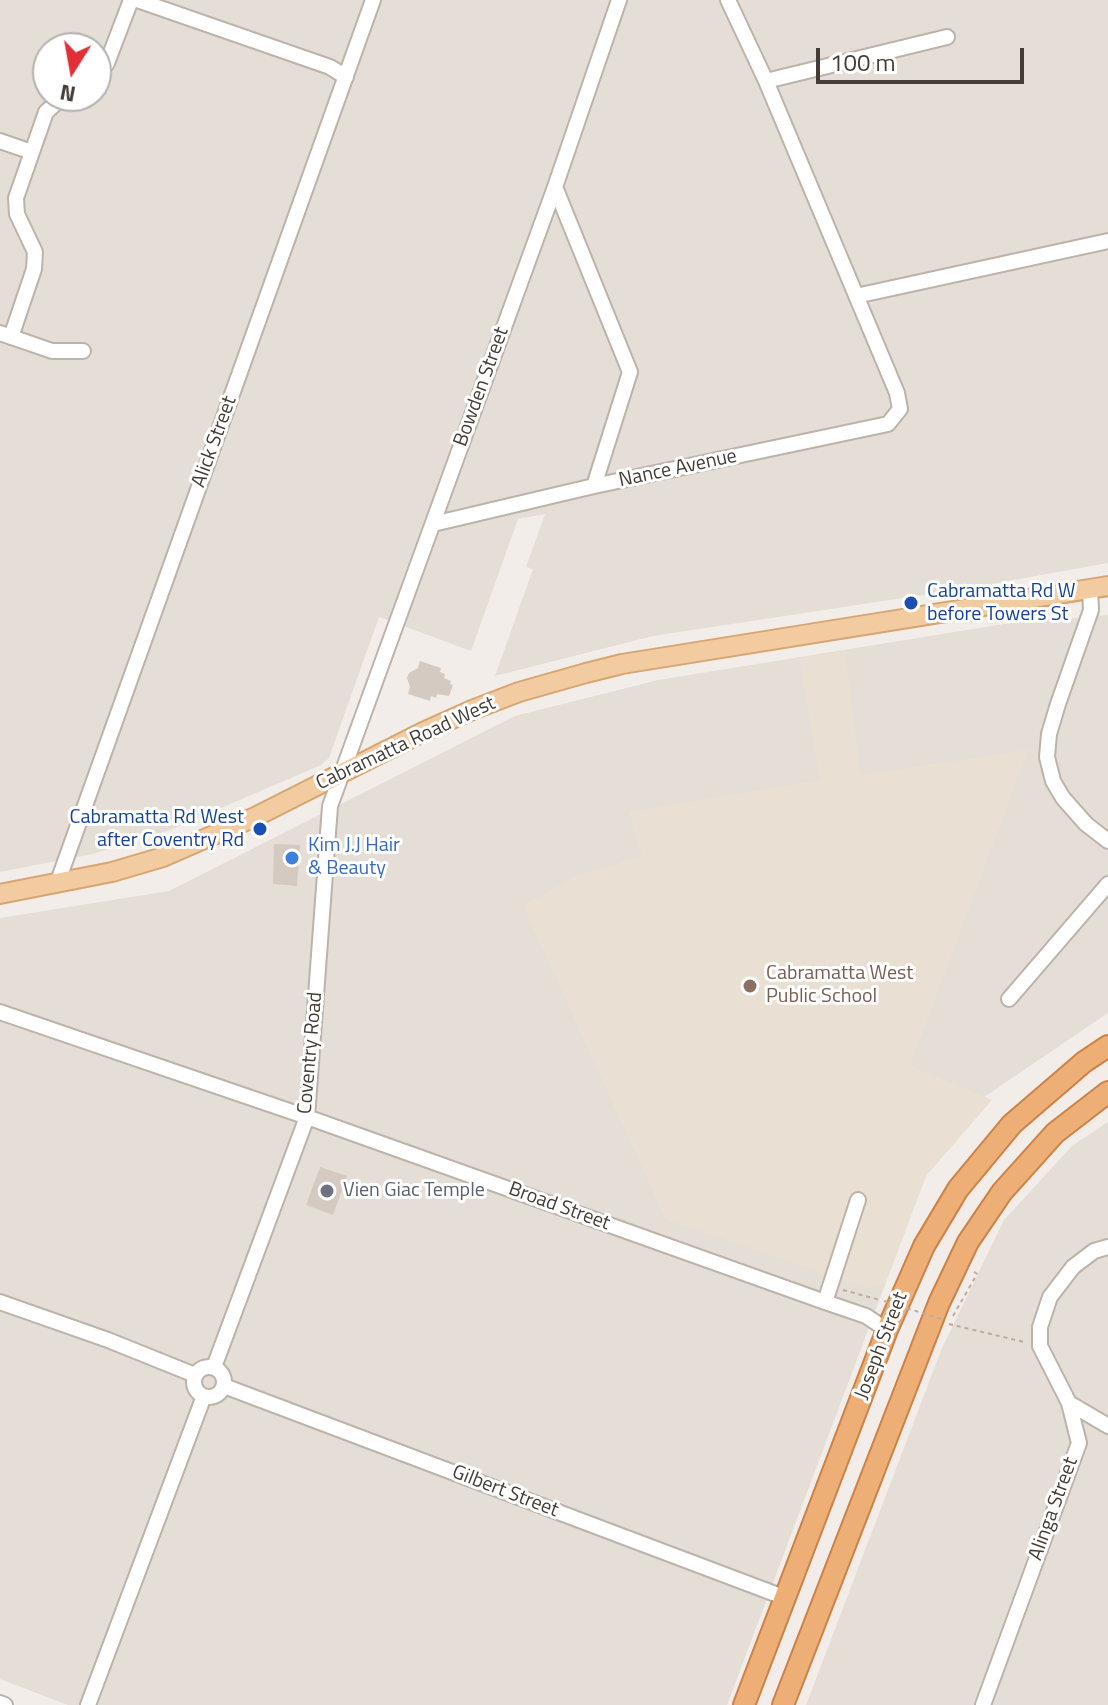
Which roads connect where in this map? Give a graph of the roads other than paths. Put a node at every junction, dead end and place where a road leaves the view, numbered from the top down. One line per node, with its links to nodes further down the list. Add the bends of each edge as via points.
1 (134, 0): 6 (street); 7 (street)
2 (373, 0): 7 (street, Alick Street)
3 (619, 0): 12 (street, Bowden Street)
4 (728, 0): 8 (street)
5 (947, 37): 8 (street)
6 (112, 51)
7 (346, 77): 22 (street, Alick Street)
8 (766, 81): 14 (street)
9 (46, 112): 11 (street)
10 (0, 141): 11 (street)
11 (32, 152): 15 (street, via 16,198 17,214 35,252 34,269)
12 (555, 187): 17 (street, via 630,372); 18 (street, Bowden Street)
13 (1108, 241): 14 (street)
14 (856, 296): 17 (street, Nance Avenue, via 897,393 900,409 888,424)
15 (6, 335): 16 (street, via 52,351)
16 (83, 351)
17 (594, 486): 18 (street, Nance Avenue)
18 (433, 524): 20 (street, Bowden Street)
19 (1099, 587): 20 (main road, Cabramatta Road West, via 622,664 472,710); 21 (street, via 1058,704 1047,757 1063,798)
20 (343, 774): 22 (main road, Cabramatta Road West, via 163,857); 29 (street, Coventry Road, via 330,806)
21 (1108, 841)
22 (57, 884): 24 (main road, Cabramatta Road West)
23 (1108, 884): 25 (street)
24 (0, 894)
25 (1009, 999)
26 (0, 1012): 29 (street, Broad Street)
27 (1108, 1046): 34 (highway, Joseph Street, via 1012,1124 958,1189 910,1275)
28 (1108, 1092): 44 (highway, Joseph Street, via 1055,1133 1002,1192 968,1242 939,1303)
29 (307, 1117): 33 (street, Broad Street); 35 (street, Coventry Road)
30 (858, 1200): 33 (street)
31 (1108, 1247): 39 (street, Alinga Street, via 1073,1267 1050,1297 1040,1327 1040,1346)
32 (0, 1302): 36 (street)
33 (828, 1303): 34 (street, Broad Street)
34 (887, 1330): 41 (highway, Joseph Street)
35 (214, 1367): 36 (street); 37 (street, via 224,1375)
36 (195, 1375): 38 (street, via 196,1390)
37 (224, 1386): 38 (street, via 219,1394); 41 (street, Gilbert Street)
38 (204, 1396): 42 (street)
39 (1069, 1403): 40 (street); 45 (street, Alinga Street, via 1079,1443)
40 (1108, 1426)
41 (786, 1598): 43 (highway, Joseph Street)
42 (88, 1705)
43 (744, 1705)
44 (783, 1705)
45 (983, 1705)

